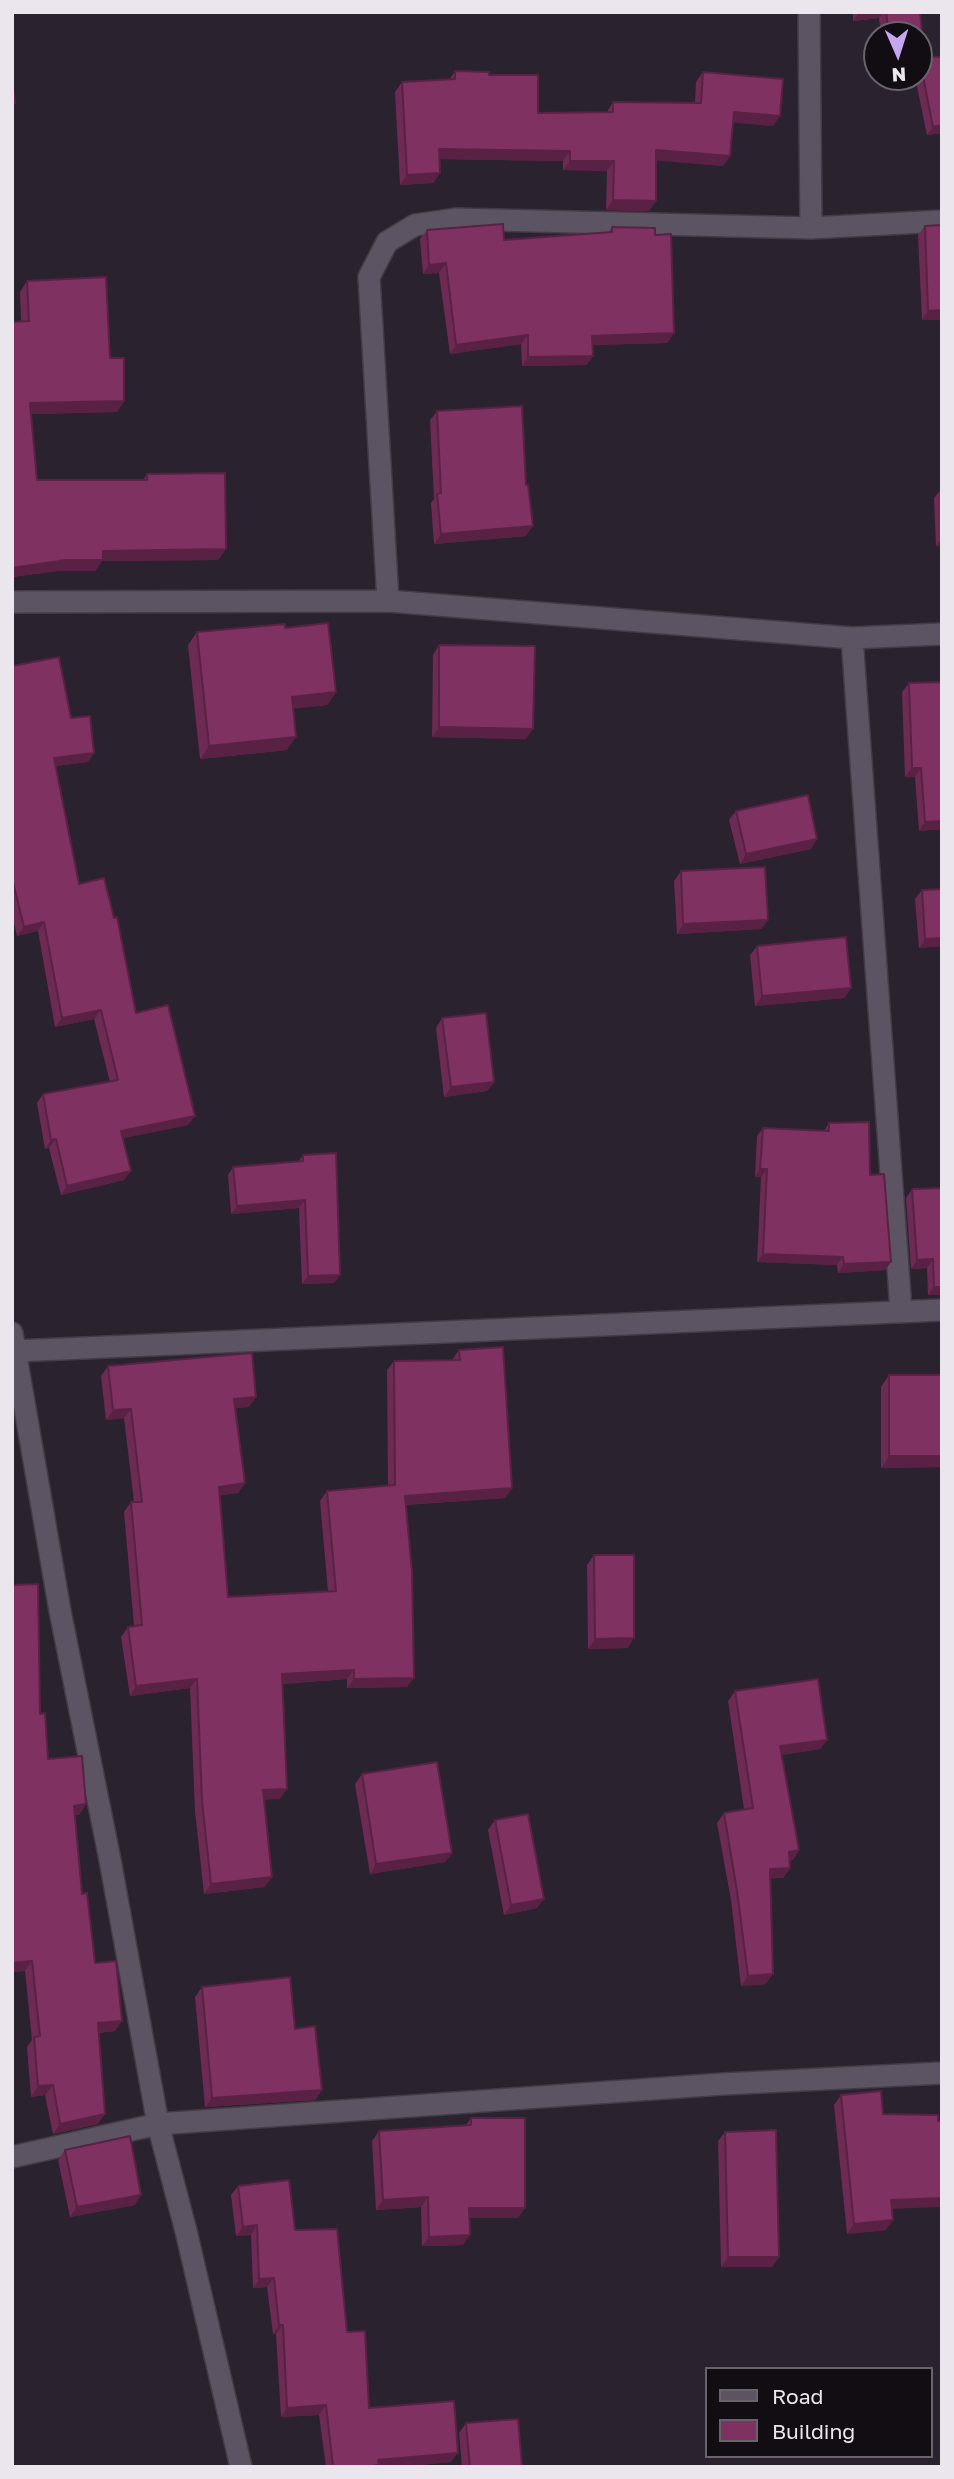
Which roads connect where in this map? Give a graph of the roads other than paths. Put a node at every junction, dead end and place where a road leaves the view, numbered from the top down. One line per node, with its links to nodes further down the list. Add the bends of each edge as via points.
1 (809, 12): 3 (street)
2 (942, 221): 3 (street)
3 (811, 228): 4 (street, via 456,219 415,225 387,242 369,277)
4 (388, 601): 5 (street); 7 (street)
5 (12, 602)
6 (942, 634): 7 (street)
7 (852, 638): 8 (street)
8 (901, 1310): 9 (street); 10 (street)
9 (942, 1310)
10 (14, 1342): 12 (street)
11 (942, 2073): 12 (street)
12 (158, 2124): 13 (street); 14 (street)
13 (12, 2157)
14 (241, 2467)

